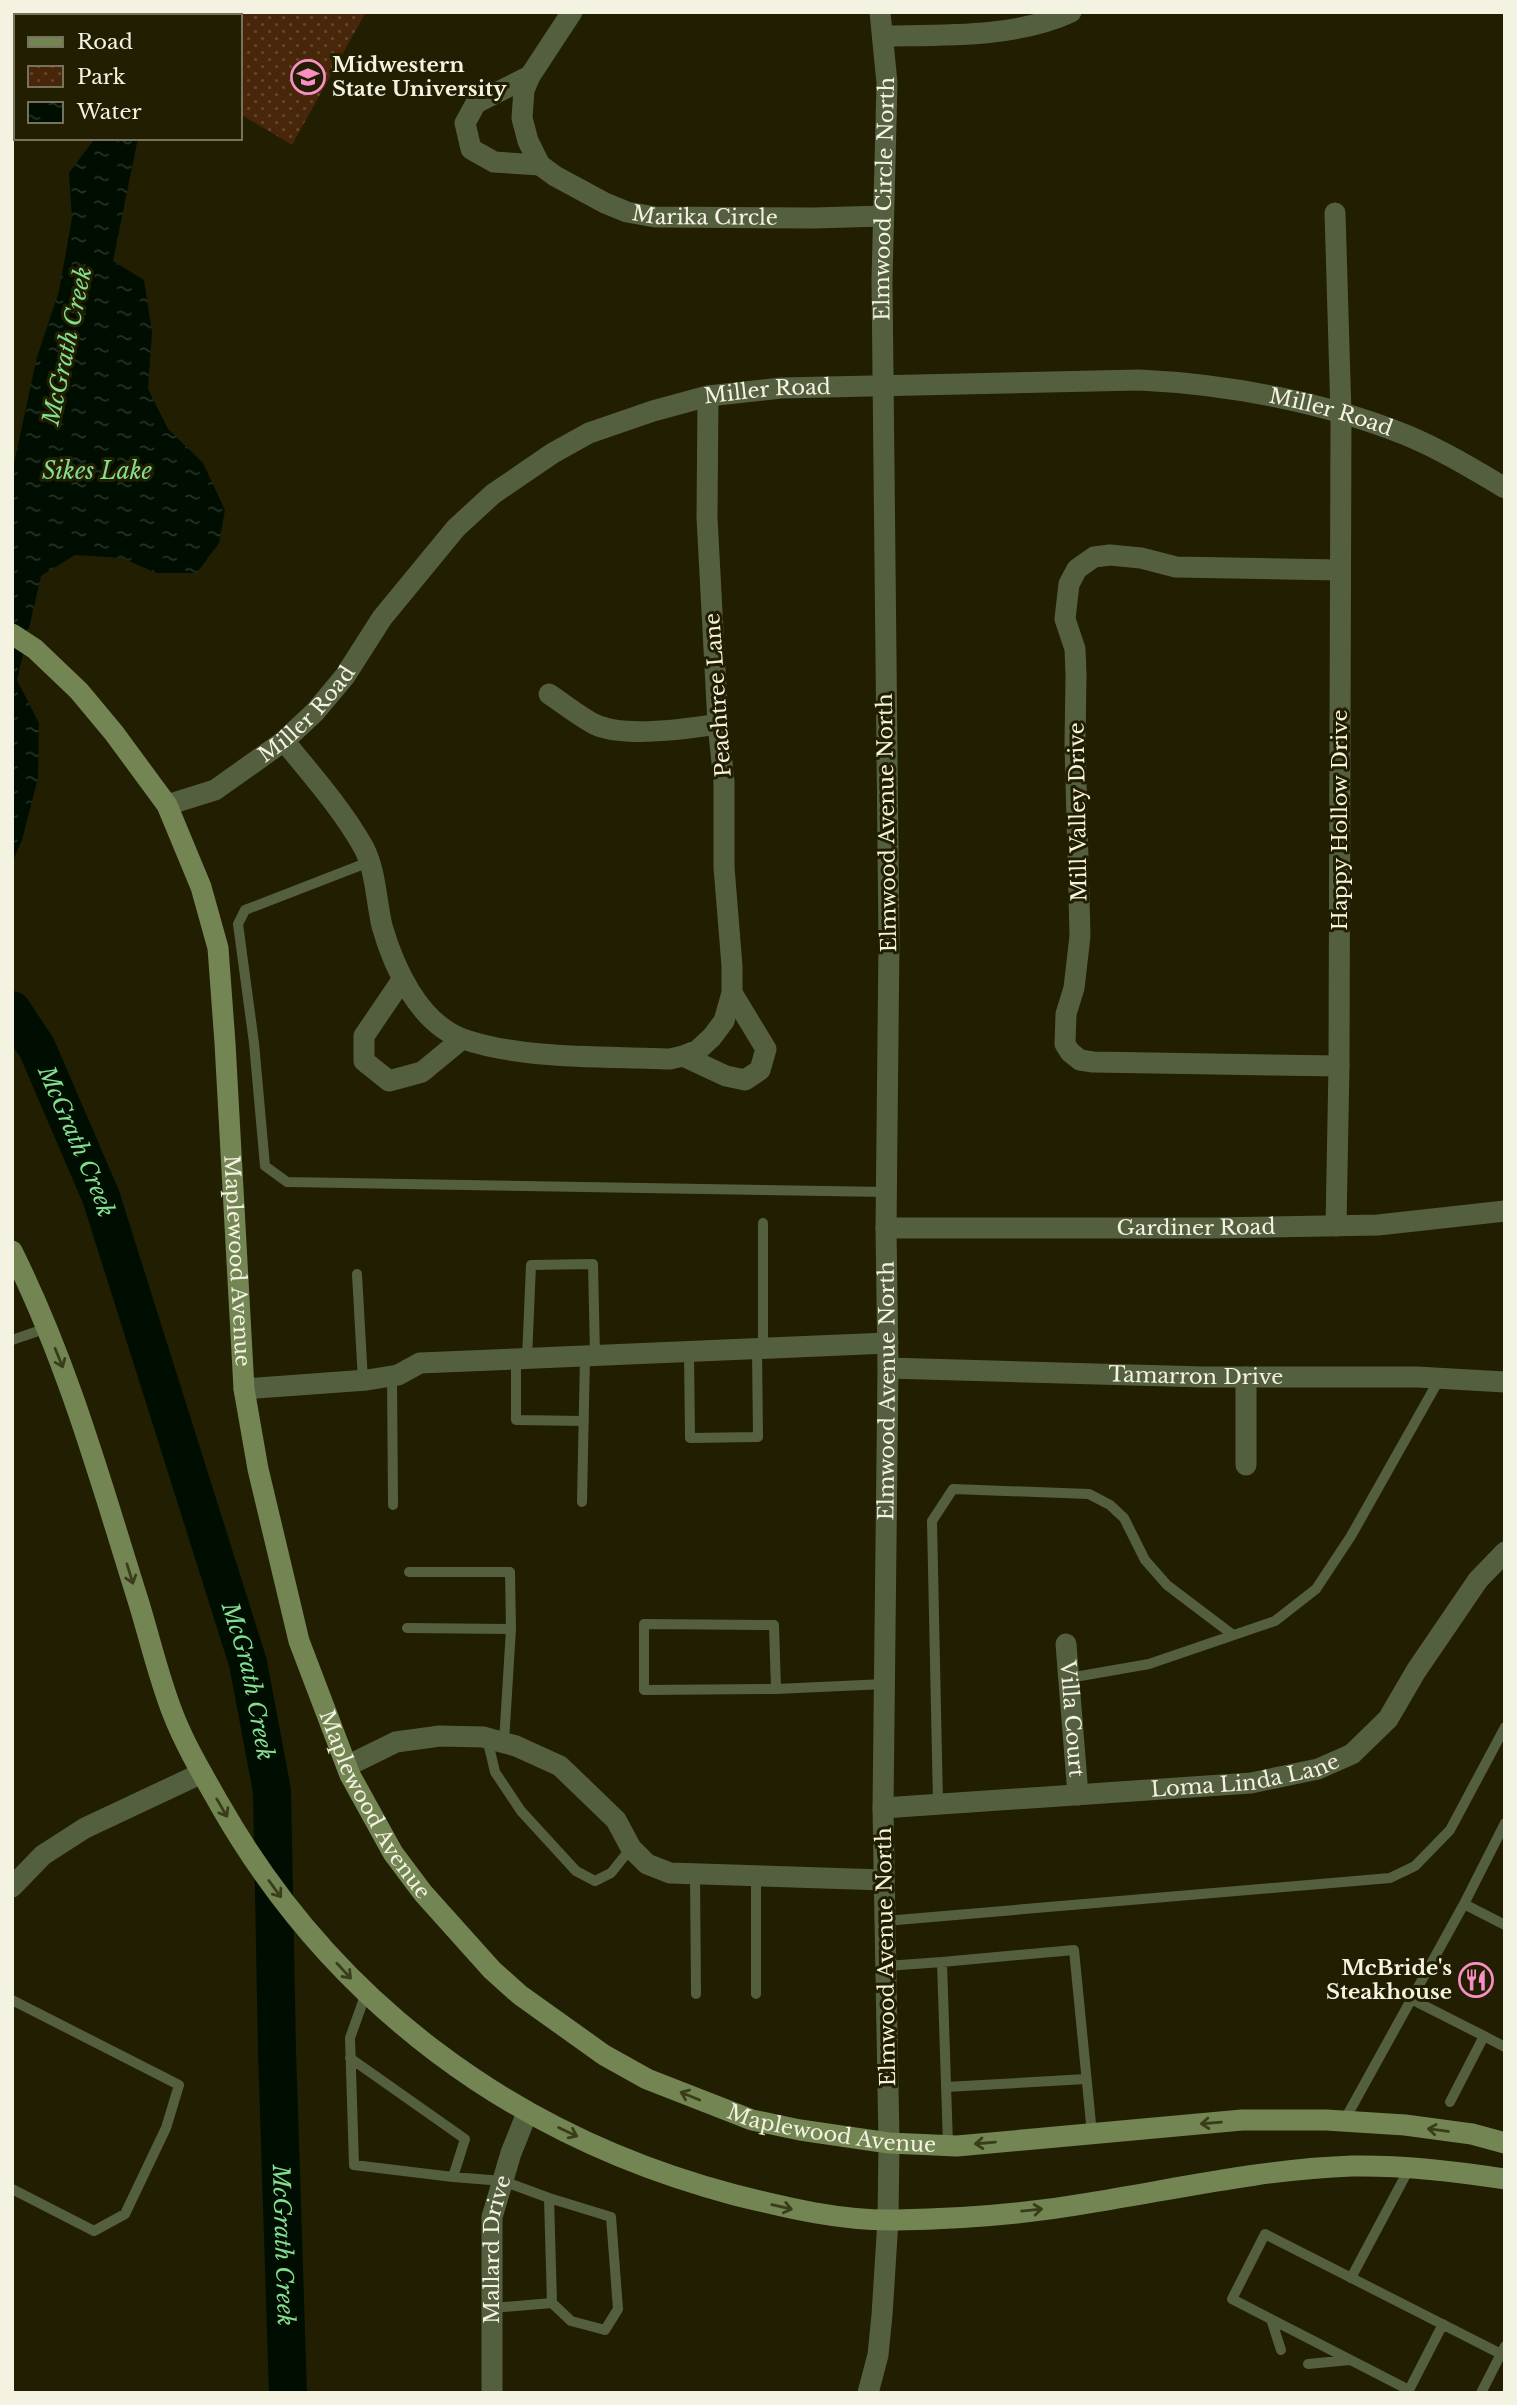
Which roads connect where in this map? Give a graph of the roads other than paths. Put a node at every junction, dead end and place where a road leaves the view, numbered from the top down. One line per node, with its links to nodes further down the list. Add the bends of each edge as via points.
1 (572, 12): 5 (street)
2 (880, 12): 4 (street, Elmwood Circle North)
3 (1071, 12): 4 (street, via 1039,24 979,33)
4 (884, 36): 8 (street, Elmwood Circle North)
5 (530, 76): 6 (street, via 522,118); 6 (street, Marika Circle, via 476,103 465,123 471,149 494,162)
6 (540, 165): 8 (street, Marika Circle, via 605,204 655,217)
7 (1335, 213): 11 (street, Happy Hollow Drive)
8 (883, 216): 9 (street, Elmwood Circle North)
9 (882, 386): 10 (street, Miller Road, via 781,388); 11 (street, Miller Road, via 1175,382); 25 (street, Elmwood Avenue North, via 889,941)
10 (708, 396): 16 (street, Peachtree Lane, via 708,518); 17 (street, Miller Road, via 589,433 493,494 418,572 345,676)
11 (1341, 414): 12 (street, Miller Road, via 1408,436); 13 (street, Happy Hollow Drive)
12 (1505, 488)
13 (1340, 570): 24 (street, Happy Hollow Drive); 24 (street, Mill Valley Drive, via 1176,567 1141,558 1094,556 1077,569 1069,584 1065,619 1075,649 1080,936 1065,1044 1080,1060 1093,1062)
14 (12, 635): 18 (street, Maplewood Avenue, via 35,649 79,691)
15 (549, 694): 16 (street, via 596,725 615,730 680,730)
16 (718, 724): 21 (street, Peachtree Lane)
17 (284, 741): 18 (street, Miller Road, via 215,790); 19 (street, via 332,799)
18 (167, 805): 45 (street, Maplewood Avenue, via 201,887 218,948)
19 (369, 862): 20 (street, via 382,926); 25 (lane, via 245,910 238,923 265,1166 287,1182)
20 (402, 980): 22 (street, via 417,1003); 22 (street, via 364,1036 364,1061 389,1081 422,1072)
21 (732, 993): 23 (street, Peachtree Lane, via 724,1021 712,1037); 23 (street, via 766,1049 760,1070 745,1080)
22 (462, 1039): 23 (street, via 531,1052)
23 (683, 1056)
24 (1339, 1066): 28 (street, Happy Hollow Drive)
25 (887, 1192): 29 (street, Elmwood Avenue North)
26 (1505, 1212): 28 (street, Gardiner Road)
27 (763, 1223): 35 (lane)
28 (1336, 1226): 29 (street, Gardiner Road)
29 (886, 1228): 34 (street, Elmwood Avenue North)
30 (12, 1251): 32 (street)
31 (357, 1274): 43 (lane)
32 (47, 1328): 33 (lane); 62 (street, one-way to 62, via 76,1401 173,1716)
33 (12, 1340)
34 (888, 1343): 35 (street); 39 (street, Elmwood Avenue North)
35 (760, 1350): 36 (street); 36 (lane, via 758,1437 690,1438)
36 (688, 1352): 37 (street)
37 (590, 1356): 38 (street); 38 (lane, via 593,1264 531,1265); 46 (lane)
38 (522, 1359): 40 (street, via 419,1363); 46 (lane, via 516,1420)
39 (888, 1368): 41 (street, Tamarron Drive); 57 (street, Elmwood Avenue North)
40 (392, 1376): 43 (street); 49 (lane)
41 (1246, 1377): 42 (street, Tamarron Drive); 47 (street)
42 (1440, 1378): 44 (street, Tamarron Drive); 54 (lane, via 1351,1536 1316,1588 1275,1621)
43 (363, 1381): 45 (street)
44 (1505, 1382)
45 (244, 1389): 61 (street, Maplewood Avenue, via 299,1641)
46 (584, 1421): 48 (lane)
47 (1246, 1465)
48 (582, 1502)
49 (393, 1505)
50 (1505, 1552): 63 (street, Loma Linda Lane, via 1478,1580 1388,1719 1352,1754 1318,1769 1251,1783)
51 (410, 1572): 53 (lane, via 510,1572)
52 (407, 1628): 53 (lane)
53 (511, 1629): 60 (lane)
54 (1233, 1635): 56 (lane, via 1149,1664); 64 (lane, via 1167,1585 1145,1560 1124,1518 1089,1494 953,1489 932,1521)
55 (1066, 1644): 56 (street, Villa Court)
56 (1069, 1678): 63 (street, Villa Court)
57 (884, 1684): 58 (lane); 65 (street, Elmwood Avenue North)
58 (776, 1689): 58 (lane, via 644,1690 644,1624 774,1625)
59 (1505, 1727): 73 (lane, via 1450,1830 1415,1866 1390,1878)
60 (495, 1740): 61 (street, via 440,1736 396,1742); 67 (street, via 560,1766 616,1820); 67 (lane, via 495,1772 576,1871 595,1881 611,1873)
61 (347, 1766): 91 (street, Maplewood Avenue, one-way to 61, via 752,2120 647,2079 604,2055 520,1996 423,1893 393,1853)
62 (202, 1773): 71 (street, via 85,1828 43,1855); 77 (street, one-way to 77, via 252,1857 300,1920)
63 (1078, 1795): 64 (street, Loma Linda Lane)
64 (938, 1804): 65 (street, Loma Linda Lane)
65 (883, 1808): 70 (street, Elmwood Avenue North)
66 (1505, 1823): 72 (lane)
67 (631, 1847): 68 (street, via 647,1864 670,1874)
68 (695, 1874): 69 (street); 78 (lane)
69 (756, 1876): 70 (street); 79 (lane)
70 (884, 1880): 73 (street, Elmwood Avenue North)
71 (12, 1887)
72 (1464, 1903): 74 (lane); 80 (lane)
73 (885, 1921): 76 (street, Elmwood Avenue North)
74 (1505, 1924)
75 (942, 1962): 76 (lane); 85 (lane, via 1074,1950); 86 (lane)
76 (886, 1966): 91 (street, Elmwood Avenue North)
77 (366, 1993): 84 (lane, via 350,2038); 88 (street, via 432,2050)
78 (696, 1994)
79 (755, 1994)
80 (1411, 1999): 82 (lane); 89 (lane)
81 (12, 2000): 98 (lane, via 179,2085 166,2128 125,2214 94,2231)
82 (1484, 2036): 83 (lane); 87 (lane)
83 (1505, 2047)
84 (350, 2058): 95 (lane, via 465,2139); 95 (lane, via 354,2165)
85 (1086, 2079): 86 (lane); 90 (lane)
86 (946, 2087): 93 (lane)
87 (1450, 2102)
88 (527, 2113): 97 (street, Mallard Drive); 100 (street, one-way to 100, via 631,2162 685,2181 787,2208)
89 (1344, 2121): 90 (street, Maplewood Avenue, one-way to 90, via 1242,2120); 92 (street, Maplewood Avenue, one-way to 89, via 1472,2134)
90 (1092, 2133): 93 (street, Maplewood Avenue, one-way to 93)
91 (889, 2143): 93 (street, Maplewood Avenue); 100 (street, Elmwood Avenue North)
92 (1505, 2143)
93 (948, 2145)
94 (1410, 2167): 96 (street); 100 (street, one-way to 94, via 1083,2204 1318,2168); 101 (lane)
95 (453, 2177): 97 (lane)
96 (1505, 2179)
97 (503, 2181): 99 (lane); 103 (street, Mallard Drive, via 492,2217)
98 (12, 2189)
99 (549, 2198): 102 (lane); 102 (lane, via 611,2217 618,2309 605,2330 571,2321)
100 (888, 2220): 111 (street, Elmwood Avenue North, via 878,2355)
101 (1351, 2278): 104 (lane, via 1265,2235 1232,2299); 105 (lane)
102 (552, 2304): 103 (lane)
103 (492, 2308): 110 (street, Mallard Drive)
104 (1271, 2319): 106 (lane); 108 (lane)
105 (1443, 2324): 107 (lane); 108 (lane, via 1409,2390)
106 (1281, 2350)
107 (1503, 2350): 112 (lane)
108 (1350, 2360): 109 (lane)
109 (1308, 2364)
110 (492, 2393)
111 (868, 2393)
112 (1481, 2393)

